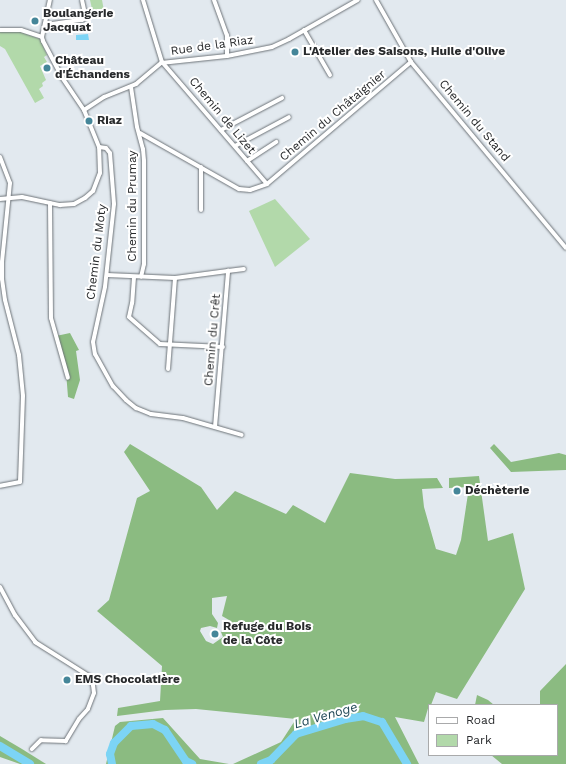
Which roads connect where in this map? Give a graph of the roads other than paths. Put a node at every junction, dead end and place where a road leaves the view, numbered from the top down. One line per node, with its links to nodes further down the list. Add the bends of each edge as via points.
1 (50, 0): 7 (street)
2 (82, 0): 7 (street, via 85,18)
3 (143, 0): 12 (street)
4 (214, 0): 11 (street, via 227,35)
5 (358, 0): 9 (street, Rue de la Riaz)
6 (376, 0): 13 (street, Chemin du Stand)
7 (45, 25): 10 (street)
8 (0, 30): 10 (street, via 21,30)
9 (304, 30): 11 (street, Rue de la Riaz, via 272,46); 14 (street)
10 (42, 37): 17 (street, via 49,55)
11 (227, 56): 12 (street, Rue de la Riaz)
12 (162, 62): 15 (street, Rue de la Riaz); 19 (street, Chemin de Lizet)
13 (411, 62): 27 (street, Chemin du Châtaignier); 32 (street, Chemin du Stand)
14 (329, 74)
15 (131, 87): 17 (street, Rue de la Riaz, via 104,97); 20 (street, Chemin du Prumay)
16 (282, 98): 19 (street)
17 (84, 110): 23 (street)
18 (289, 117): 22 (street)
19 (221, 130): 22 (street, Chemin de Lizet)
20 (140, 134): 26 (street); 37 (street, Chemin du Prumay, via 144,192 144,264)
21 (276, 142): 25 (street)
22 (235, 146): 25 (street, Chemin de Lizet)
23 (99, 147): 30 (street, via 100,173 92,191 74,204); 35 (street, Chemin du Moty, via 106,148 110,153 114,204)
24 (0, 157): 28 (street, via 10,183)
25 (247, 161): 27 (street, Chemin de Lizet)
26 (201, 167): 27 (street, via 239,189 250,190); 31 (street)
27 (267, 184)
28 (8, 197): 29 (street); 30 (street); 45 (street, via 2,279 20,355 24,396 20,482)
29 (0, 199)
30 (50, 203): 42 (street, via 51,318)
31 (201, 210)
32 (566, 248)
33 (244, 269): 34 (street)
34 (228, 271): 38 (street); 40 (street, Chemin du Crêt)
35 (106, 275): 36 (street); 43 (street, Chemin du Moty, via 93,345 95,354 113,386 136,408 151,414 183,418)
36 (134, 277): 37 (street); 39 (street, via 129,317 160,344)
37 (141, 277): 38 (street)
38 (175, 278): 39 (street)
39 (170, 344): 40 (street); 41 (street)
40 (223, 347): 43 (street, Chemin du Crêt)
41 (168, 369)
42 (68, 378)
43 (215, 427): 44 (street, Chemin du Moty)
44 (242, 435)
45 (0, 486)
46 (0, 587): 47 (street, via 15,615 35,642 89,676 93,685 93,696 87,710 66,741 41,740)
47 (32, 748)

